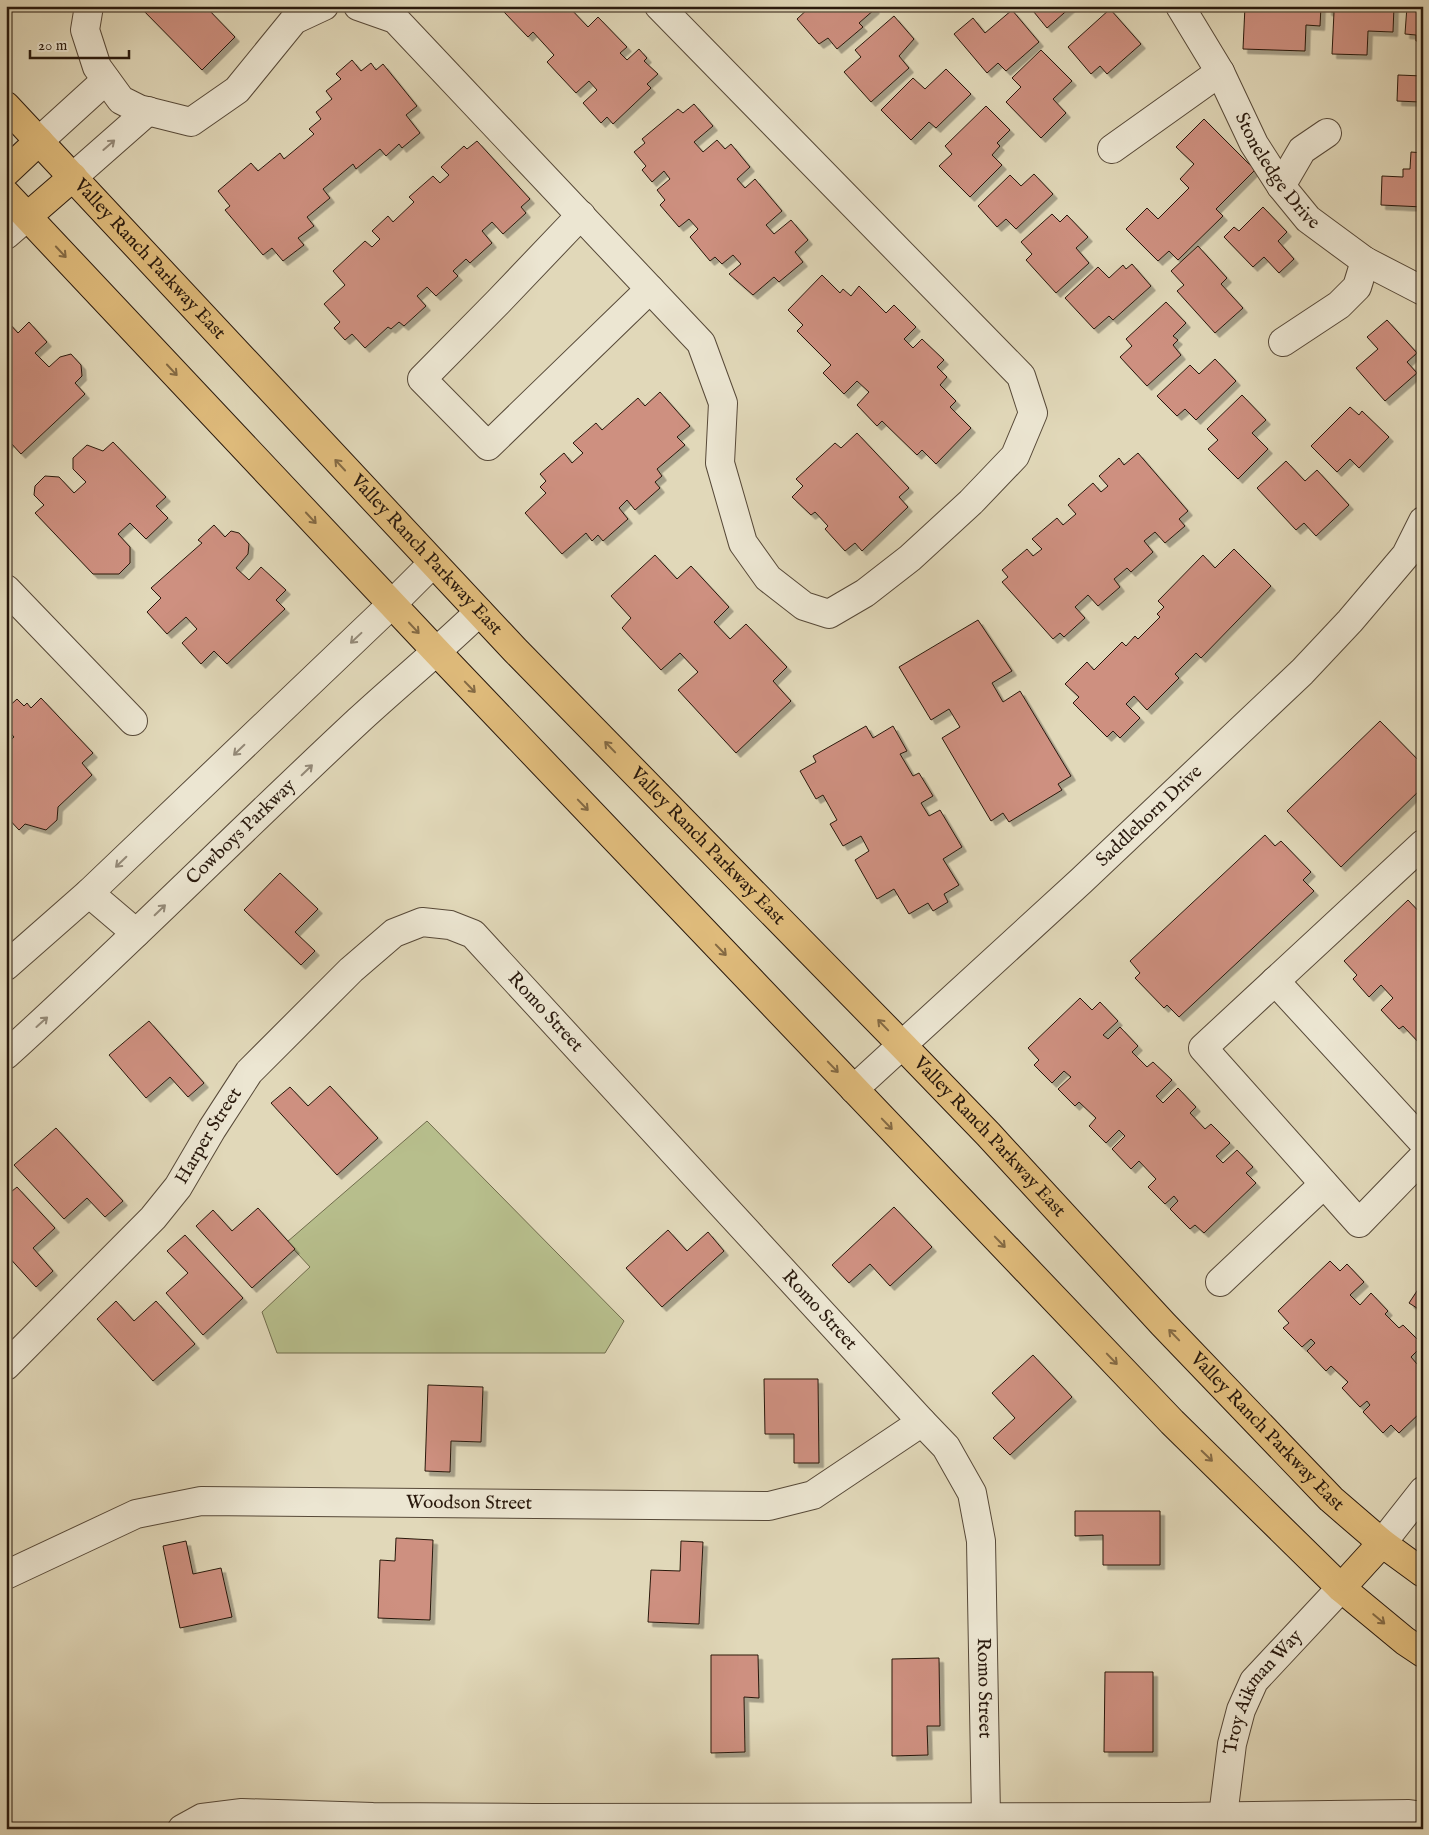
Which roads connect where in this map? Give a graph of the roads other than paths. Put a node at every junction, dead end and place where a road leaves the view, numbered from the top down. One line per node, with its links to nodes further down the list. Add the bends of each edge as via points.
1 (89, 6): 7 (street, via 85,30 97,67)
2 (324, 6): 9 (street, via 294,20 237,90 191,122)
3 (358, 6): 17 (street, via 395,19)
4 (659, 6): 21 (street, via 1021,376 1033,413 1015,456 972,502 910,558 865,593 830,614 804,606 768,578 743,543 720,463 723,403 702,343)
5 (1180, 6): 6 (street, Stoneledge Drive)
6 (1220, 72): 12 (street); 15 (street, Stoneledge Drive, via 1254,144)
7 (106, 80): 9 (street, via 121,100); 11 (street)
8 (6, 106): 11 (main road, Valley Ranch Parkway East)
9 (148, 111): 14 (street, one-way to 9)
10 (1327, 134): 15 (street, via 1302,150)
11 (39, 142): 13 (main road); 14 (main road, Valley Ranch Parkway East)
12 (1112, 149)
13 (6, 172)
14 (73, 178): 18 (main road); 25 (main road, Valley Ranch Parkway East, one-way to 14)
15 (1281, 186): 20 (street, Stoneledge Drive, via 1308,219)
16 (6, 194): 18 (main road)
17 (581, 215): 21 (street); 21 (street, via 422,379 488,446)
18 (28, 216): 19 (street); 27 (main road, one-way to 27)
19 (6, 235)
20 (1366, 261): 22 (street, Stoneledge Drive); 23 (street, via 1357,287 1339,305)
21 (650, 289)
22 (1423, 291)
23 (1283, 342)
24 (1423, 521): 37 (street, Saddlehorn Drive, via 1406,555 1302,672)
25 (433, 563): 27 (street); 28 (main road, Valley Ranch Parkway East)
26 (8, 594): 30 (street)
27 (392, 604): 29 (main road, one-way to 29); 32 (street, one-way to 32)
28 (479, 612): 29 (street, Cowboys Parkway); 37 (main road, Valley Ranch Parkway East, one-way to 28)
29 (437, 652): 34 (street, Cowboys Parkway, one-way to 29, via 359,720); 39 (main road, one-way to 39)
30 (133, 721)
31 (1422, 847): 36 (street)
32 (89, 893): 34 (street); 35 (street)
33 (422, 922): 44 (street, Harper Street, via 394,933 351,970 249,1072 178,1187 153,1218); 45 (street, Romo Street, via 450,925 473,934)
34 (136, 933): 38 (street, Cowboys Parkway, one-way to 34)
35 (6, 966)
36 (1275, 981): 40 (street); 42 (street, via 1203,1048)
37 (902, 1045): 39 (street, Saddlehorn Drive); 47 (main road, Valley Ranch Parkway East, one-way to 37, via 1331,1499)
38 (6, 1055)
39 (854, 1089): 50 (main road, one-way to 50, via 1172,1422)
40 (1423, 1142)
41 (1423, 1157): 42 (street, via 1359,1223)
42 (1324, 1184): 43 (street)
43 (1220, 1282)
44 (6, 1366)
45 (922, 1422): 48 (street, Woodson Street, via 813,1495 769,1506 202,1501 136,1514); 54 (street, Romo Street, via 946,1447 972,1493 981,1541)
46 (1423, 1491): 47 (street)
47 (1382, 1542): 49 (main road, Valley Ranch Parkway East); 50 (main road)
48 (9, 1568)
49 (1423, 1573)
50 (1341, 1588): 51 (main road, one-way to 51); 52 (street, Troy Aikman Way, via 1254,1681 1241,1710 1232,1744)
51 (1423, 1653)
52 (1223, 1816): 55 (street); 59 (street)
53 (1423, 1816): 55 (street, via 1409,1814)
54 (1003, 1821): 58 (street); 59 (street)
55 (1335, 1822)
56 (373, 1823): 60 (street); 61 (street, via 242,1813 202,1818)
57 (695, 1823): 58 (street); 60 (street)
58 (855, 1823)
59 (1179, 1823)
60 (534, 1824)
61 (189, 1827)

